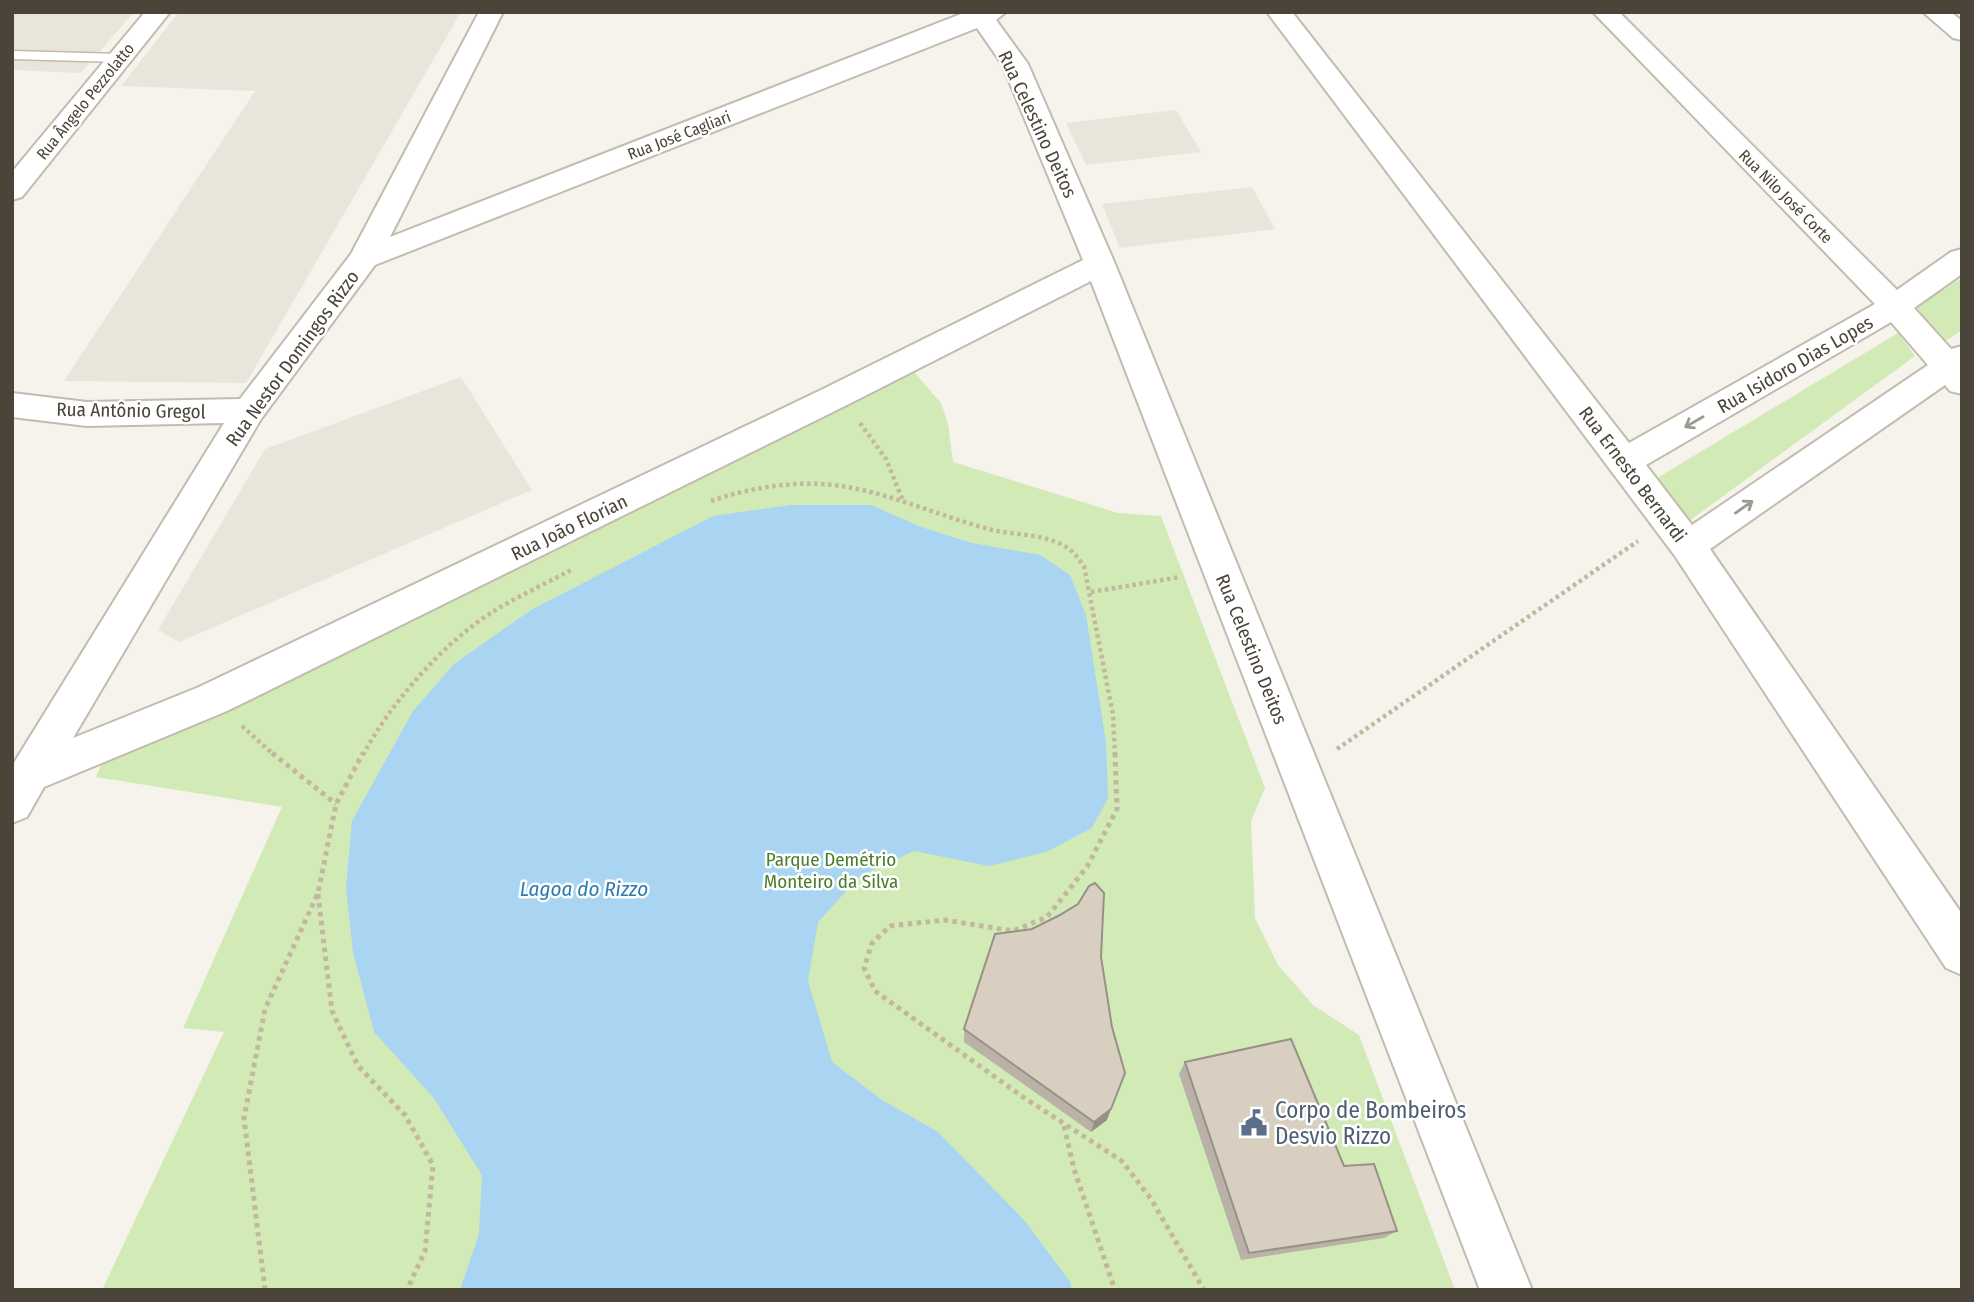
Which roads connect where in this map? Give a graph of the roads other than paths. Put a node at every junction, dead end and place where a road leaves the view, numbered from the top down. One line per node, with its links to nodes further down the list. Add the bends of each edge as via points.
1 (158, 12): 9 (street, Rua Ângelo Pezzolatto)
2 (491, 12): 11 (street, Rua Nestor Domingos Rizzo)
3 (1279, 12): 18 (street, Rua Ernesto Bernardi)
4 (1605, 12): 14 (street, Rua Nilo José Corte)
5 (1935, 12): 7 (street)
6 (984, 13): 11 (street, Rua José Cagliari); 13 (street, Rua Celestino Deitos, via 1015,64)
7 (1962, 33)
8 (12, 55): 9 (lane)
9 (120, 58): 10 (street, Rua Ângelo Pezzolatto)
10 (12, 191)
11 (364, 258): 17 (street, Rua Nestor Domingos Rizzo)
12 (1962, 259): 14 (street, Rua Isidoro Dias Lopes)
13 (1100, 264): 20 (street, Rua João Florian, via 835,397); 22 (street, Rua Celestino Deitos)
14 (1895, 306): 15 (street, Rua Nilo José Corte); 18 (street, Rua Isidoro Dias Lopes, one-way to 18)
15 (1957, 369): 19 (street, one-way to 15)
16 (12, 405): 17 (street, Rua Antônio Gregol, via 88,414)
17 (249, 411): 20 (street, Rua Nestor Domingos Rizzo)
18 (1623, 462): 19 (street, Rua Ernesto Bernardi)
19 (1677, 533): 21 (street, Rua Ernesto Bernardi)
20 (21, 789)
21 (1962, 953)
22 (1506, 1290)

